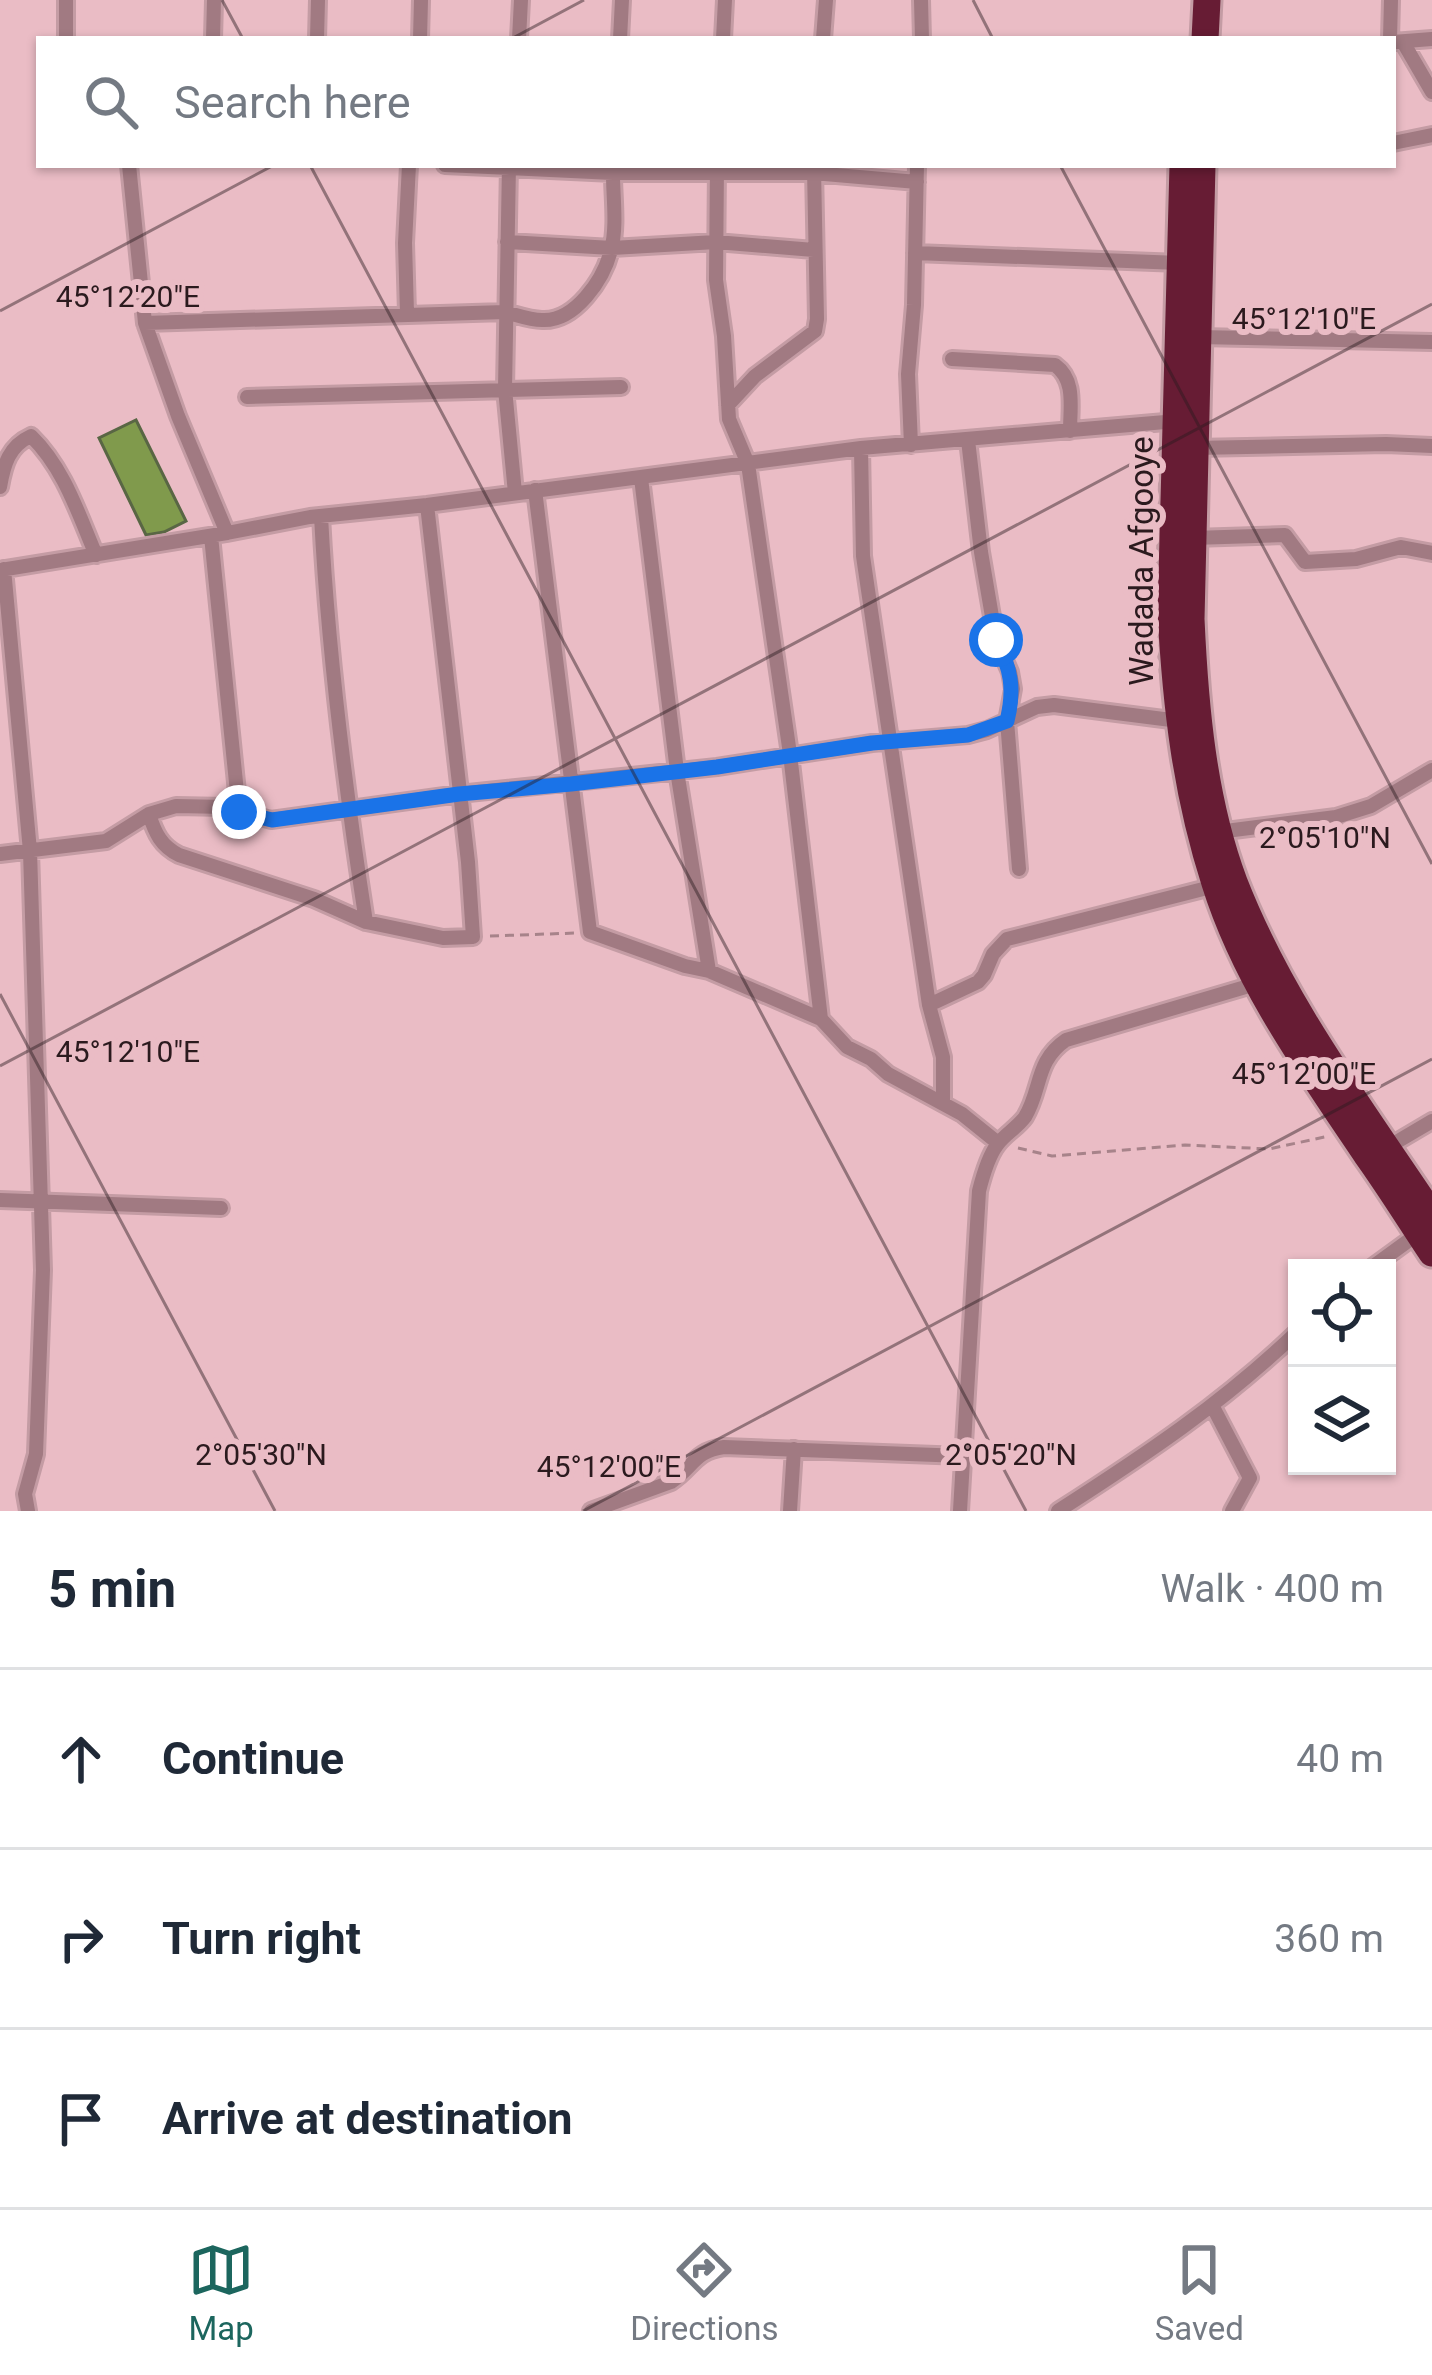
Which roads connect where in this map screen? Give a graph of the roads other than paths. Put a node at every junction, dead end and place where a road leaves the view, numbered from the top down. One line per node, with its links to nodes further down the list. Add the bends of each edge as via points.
1 (66, 0): 13 (street)
2 (214, 0): 14 (street)
3 (318, 0): 15 (street)
4 (421, 0): 16 (street)
5 (521, 0): 17 (street)
6 (622, 0): 18 (street)
7 (725, 0): 19 (street)
8 (826, 0): 20 (street)
9 (921, 0): 21 (street)
10 (1189, 0): 22 (highway)
11 (1207, 0): 23 (highway)
12 (1391, 0): 24 (street)
13 (66, 36)
14 (213, 36)
15 (317, 36)
16 (420, 36)
17 (519, 36)
18 (620, 36)
19 (723, 36)
20 (824, 36)
21 (922, 36)
22 (1187, 36)
23 (1205, 36)
24 (1395, 36)
25 (1432, 39): 26 (street)
26 (1396, 41)
27 (1396, 42): 28 (street)
28 (1432, 92)
29 (1432, 135): 30 (street)
30 (1396, 142)
31 (129, 168): 50 (street)
32 (409, 168): 49 (street)
33 (509, 168): 42 (street)
34 (561, 168): 38 (street)
35 (917, 168): 41 (street)
36 (1183, 168): 47 (highway, Wadada Afgooye)
37 (1202, 168): 51 (highway, Wadada Afgooye)
38 (613, 169): 39 (street); 44 (street)
39 (717, 169): 40 (street); 43 (street)
40 (814, 169): 41 (street); 45 (street)
41 (917, 182): 46 (street)
42 (507, 242): 44 (street); 48 (street)
43 (716, 242): 44 (street); 45 (street); 57 (street)
44 (612, 248): 48 (street, via 572,309 543,320)
45 (814, 250): 57 (street, via 815,331)
46 (916, 253): 47 (street); 61 (street)
47 (1180, 263): 58 (highway, Wadada Afgooye)
48 (505, 312): 49 (street); 55 (street)
49 (407, 313): 50 (street)
50 (145, 323): 72 (street)
51 (1198, 337): 52 (street); 64 (highway, Wadada Afgooye)
52 (1432, 342)
53 (952, 358): 59 (street, via 1055,365 1070,384)
54 (621, 387): 55 (street)
55 (505, 389): 56 (street); 69 (street)
56 (247, 397)
57 (728, 404): 65 (street)
58 (1177, 421): 59 (street); 78 (highway, Wadada Afgooye, via 1171,613)
59 (1070, 431): 60 (street)
60 (968, 440): 61 (street); 77 (street, via 996,640 1010,672)
61 (911, 445): 63 (street)
62 (1432, 446): 64 (street)
63 (861, 448): 65 (street); 79 (street, via 863,556)
64 (1195, 448): 73 (highway, Wadada Afgooye)
65 (748, 464): 66 (street); 80 (street)
66 (641, 478): 68 (street); 82 (street)
67 (0, 487): 75 (street, via 4,464 31,436 62,476)
68 (535, 490): 69 (street); 83 (street)
69 (514, 493): 70 (street)
70 (427, 505): 71 (street); 84 (street)
71 (321, 516): 72 (street); 85 (street)
72 (219, 535): 75 (street); 86 (street)
73 (1192, 538): 74 (street, via 1285,535 1305,562 1401,548); 88 (highway, Wadada Afgooye, via 1195,690)
74 (1432, 553)
75 (96, 555): 76 (street)
76 (2, 570): 89 (street)
77 (1007, 721): 78 (street, via 1054,705); 79 (street, via 968,735); 91 (street)
78 (1179, 722): 92 (highway, Wadada Afgooye)
79 (890, 742): 80 (street); 96 (street)
80 (790, 754): 82 (street); 97 (street)
81 (1432, 770): 88 (street, via 1336,817)
82 (677, 771): 83 (street); 94 (street)
83 (571, 784): 84 (street); 94 (street, via 590,932)
84 (459, 794): 85 (street); 93 (street, via 472,937)
85 (349, 809): 86 (street, via 272,820); 93 (street)
86 (239, 812): 87 (street, via 188,805)
87 (148, 814): 89 (street, via 106,841); 93 (street, via 167,850)
88 (1218, 832): 101 (highway, Wadada Afgooye, via 1270,962)
89 (30, 851): 90 (street); 103 (street)
90 (0, 854)
91 (1019, 869)
92 (1215, 886): 95 (highway, Wadada Afgooye); 96 (street, via 1007,939 978,982)
93 (366, 922)
94 (709, 971): 97 (street)
95 (1259, 983): 100 (street, via 1066,1040 1044,1065 1024,1120); 105 (highway, Wadada Afgooye, via 1317,1082)
96 (929, 1004): 98 (street, via 943,1057)
97 (821, 1019): 98 (street, via 847,1047)
98 (943, 1103): 100 (street)
99 (1432, 1121): 101 (street)
100 (998, 1143): 110 (street, via 979,1190)
101 (1388, 1147): 105 (highway, Wadada Afgooye)
102 (0, 1200): 103 (street)
103 (41, 1204): 104 (street); 111 (street)
104 (221, 1208)
105 (1428, 1234): 106 (street)
106 (1386, 1259)
107 (1288, 1340): 108 (street)
108 (1213, 1407): 115 (street); 116 (street, via 1250,1478)
109 (794, 1449): 110 (street); 112 (street, via 711,1449 671,1482); 113 (street)
110 (963, 1456): 114 (street)
111 (28, 1511)
112 (591, 1511)
113 (790, 1511)
114 (960, 1511)
115 (1058, 1511)
116 (1232, 1511)

